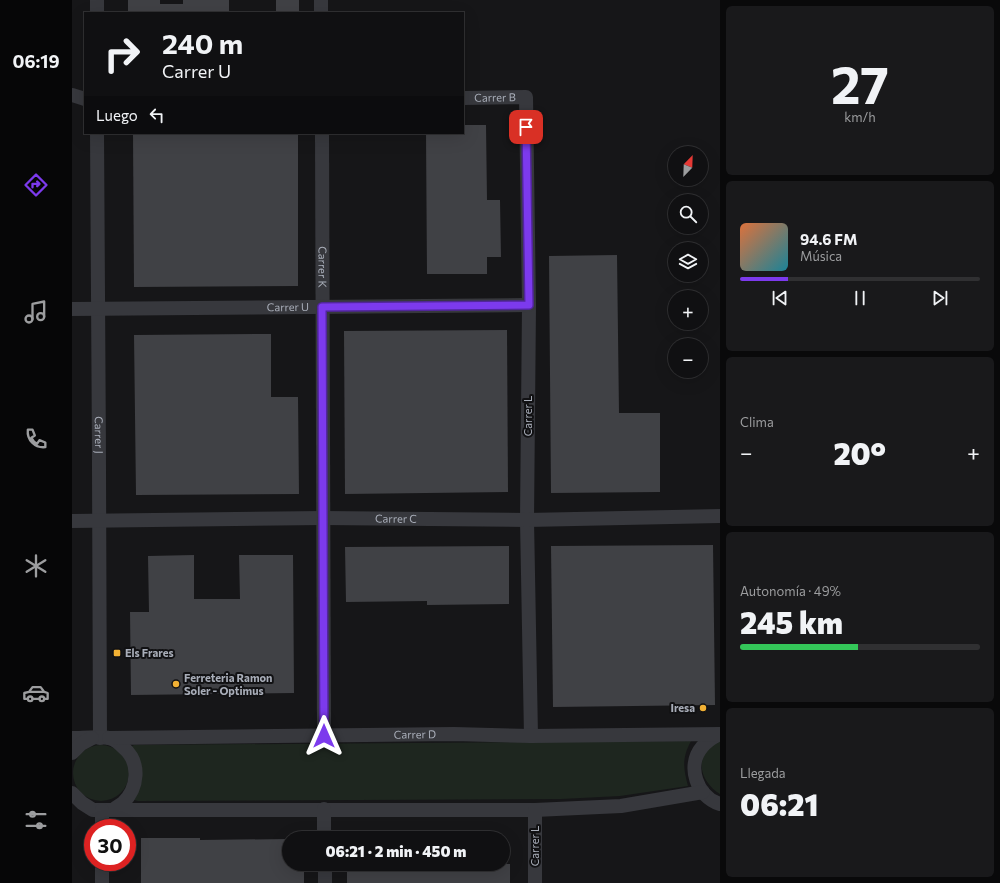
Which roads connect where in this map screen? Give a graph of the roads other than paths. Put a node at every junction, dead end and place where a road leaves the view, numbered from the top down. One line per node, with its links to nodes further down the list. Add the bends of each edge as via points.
1 (97, 0): 3 (street)
2 (321, 0): 4 (street)
3 (97, 12)
4 (321, 12)
5 (72, 94): 8 (street)
6 (526, 97): 7 (street, Carrer B); 11 (street, Carrer L)
7 (464, 98)
8 (84, 99)
9 (97, 134): 14 (street, Carrer J)
10 (322, 134): 12 (street, Carrer K)
11 (529, 305): 12 (street, Carrer U); 17 (street, Carrer L)
12 (322, 307): 14 (street, Carrer U); 16 (street, Carrer K)
13 (72, 309): 14 (street, Carrer U)
14 (98, 309): 19 (street, Carrer J)
15 (720, 516): 17 (street, Carrer C)
16 (323, 518): 17 (street, Carrer C); 19 (street, Carrer C); 21 (street, Carrer K)
17 (527, 520): 22 (street, Carrer L)
18 (72, 521): 19 (street, Carrer C)
19 (100, 521): 24 (street, Carrer J)
20 (720, 734): 22 (street, Carrer D); 26 (street, via 709,739 696,758 696,782)
21 (324, 736): 22 (street, Carrer D); 24 (street, Carrer D)
22 (531, 736)
23 (72, 738): 24 (street, Carrer D)
24 (100, 738): 25 (street, via 81,744); 31 (street, via 120,744 134,762 136,773 134,785 123,803)
25 (72, 753)
26 (702, 792): 28 (street); 32 (street, via 620,806)
27 (72, 793): 31 (street, via 82,803)
28 (720, 804)
29 (324, 809): 31 (street); 32 (street); 34 (street)
30 (72, 810): 31 (street)
31 (103, 810): 33 (street)
32 (536, 810): 39 (street, Carrer L)
33 (102, 819)
34 (324, 831)
35 (102, 871): 37 (street)
36 (325, 871): 38 (street)
37 (102, 883)
38 (325, 883)
39 (535, 883)

